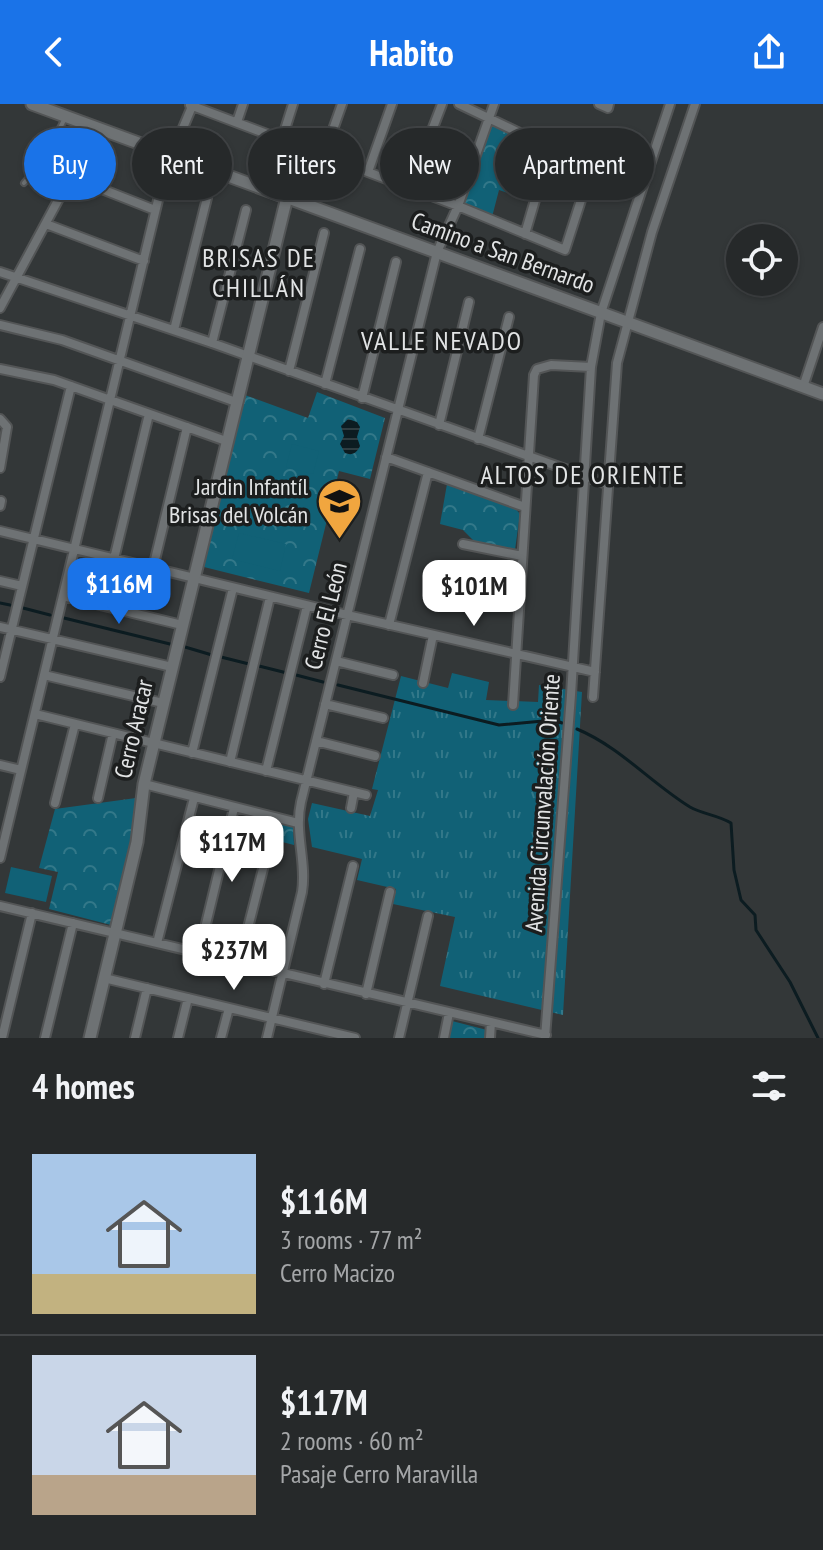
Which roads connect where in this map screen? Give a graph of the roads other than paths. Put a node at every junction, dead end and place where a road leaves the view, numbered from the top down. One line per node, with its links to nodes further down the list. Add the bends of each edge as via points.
1 (32, 104): 12 (street, Camino a San Bernardo)
2 (243, 104): 14 (street)
3 (293, 104): 19 (street)
4 (342, 104): 20 (street)
5 (392, 104): 25 (street)
6 (442, 104): 21 (street)
7 (459, 104): 13 (street)
8 (494, 104): 13 (street, Cerro El León)
9 (670, 104): 23 (street, Avenida Circunvalación Oriente)
10 (695, 104): 54 (street, Avenida Circunvalación Oriente)
11 (191, 105): 14 (street); 17 (street)
12 (66, 116): 15 (lane); 16 (street, Camino a San Bernardo)
13 (488, 119): 22 (street); 37 (street, Cerro El León)
14 (237, 122): 18 (street)
15 (60, 128)
16 (97, 128)
17 (183, 128)
18 (253, 128)
19 (285, 128)
20 (334, 128)
21 (433, 128)
22 (507, 128)
23 (654, 152)
24 (364, 170): 25 (street)
25 (368, 172): 26 (street)
26 (380, 177)
27 (116, 195): 38 (street)
28 (59, 200): 40 (street)
29 (158, 200): 38 (street)
30 (206, 200): 57 (street)
31 (286, 200): 60 (street, Cerro Aracar)
32 (295, 200): 44 (street, Camino a San Bernardo)
33 (442, 200): 37 (street)
34 (535, 200): 42 (street)
35 (581, 200): 42 (street, via 565,250)
36 (638, 200): 51 (street, Avenida Circunvalación Oriente)
37 (458, 206): 42 (street); 44 (street, Cerro El León)
38 (155, 210): 45 (street)
39 (246, 210): 59 (street)
40 (46, 224): 45 (street); 48 (street)
41 (324, 233): 64 (street)
42 (525, 234)
43 (360, 249): 65 (street)
44 (437, 252): 51 (street, Camino a San Bernardo); 72 (street, Cerro El León)
45 (144, 261): 52 (street)
46 (396, 262): 69 (street)
47 (0, 272): 48 (street)
48 (16, 277): 50 (street); 52 (street)
49 (469, 302): 75 (street)
50 (0, 308)
51 (601, 313): 54 (street, Camino a San Bernardo); 62 (street, Avenida Circunvalación Oriente)
52 (131, 315): 57 (street); 61 (street)
53 (509, 317): 77 (street)
54 (626, 321): 67 (street, Camino a San Bernardo); 84 (street, Avenida Circunvalación Oriente, via 613,390)
55 (0, 325): 61 (street)
56 (823, 327): 58 (street)
57 (174, 330): 59 (street)
58 (821, 340): 67 (street)
59 (212, 343): 60 (street)
60 (247, 356): 64 (street); 71 (street, Cerro Aracar)
61 (120, 361): 70 (street); 71 (street)
62 (591, 367): 79 (street, via 537,369); 83 (street, Avenida Circunvalación Oriente)
63 (0, 369): 66 (street)
64 (289, 371): 65 (street)
65 (325, 384): 69 (street)
66 (71, 386): 70 (street); 87 (street)
67 (803, 387): 68 (street, Camino a San Bernardo)
68 (823, 394)
69 (362, 398): 72 (street)
70 (111, 400): 73 (street); 89 (street)
71 (236, 402): 78 (street, Cerro Aracar)
72 (397, 411): 75 (street); 80 (street, Cerro El León)
73 (149, 414): 76 (street); 91 (street)
74 (0, 419): 81 (street, via 7,427)
75 (439, 425): 77 (street)
76 (187, 427): 78 (street); 92 (street)
77 (478, 439): 79 (street)
78 (226, 441): 93 (street, Cerro Aracar)
79 (527, 456): 83 (street); 85 (street)
80 (386, 457): 82 (street); 102 (street, Cerro El León)
81 (0, 468)
82 (428, 472): 85 (street); 104 (street)
83 (583, 475): 84 (street); 112 (street, Avenida Circunvalación Oriente)
84 (607, 484): 113 (street, Avenida Circunvalación Oriente)
85 (525, 507): 90 (street)
86 (0, 531): 87 (street)
87 (34, 539): 89 (street); 95 (street)
88 (463, 544): 90 (street)
89 (75, 549): 91 (street); 98 (street)
90 (522, 556): 100 (street)
91 (114, 559): 92 (street)
92 (153, 568): 93 (street)
93 (193, 578): 96 (street); 103 (street, Cerro Aracar)
94 (0, 581): 95 (street)
95 (22, 586): 106 (street)
96 (233, 588): 99 (street); 128 (street)
97 (459, 588): 100 (street)
98 (63, 596): 103 (street); 108 (street)
99 (270, 597): 101 (street); 130 (street)
100 (519, 602): 109 (street)
101 (307, 606): 102 (street); 133 (street)
102 (347, 615): 104 (street); 110 (street, Cerro El León)
103 (182, 625): 111 (street, Cerro Aracar)
104 (389, 625): 107 (street)
105 (0, 627): 106 (street)
106 (11, 630): 108 (street); 116 (street)
107 (433, 635): 109 (street); 117 (street)
108 (53, 640): 111 (street); 114 (street)
109 (516, 654): 112 (street); 121 (street)
110 (336, 661): 115 (street); 120 (street, Cerro El León)
111 (172, 667): 119 (street, Cerro Aracar)
112 (573, 667): 113 (street); 168 (street, Avenida Circunvalación Oriente)
113 (595, 672): 118 (street, Avenida Circunvalación Oriente)
114 (44, 675): 119 (street); 122 (street)
115 (393, 675)
116 (0, 677)
117 (423, 683)
118 (593, 697)
119 (163, 703): 127 (street, Cerro Aracar)
120 (325, 704): 123 (street); 126 (street, Cerro El León)
121 (513, 705)
122 (35, 714): 124 (street); 132 (street)
123 (383, 718)
124 (75, 724): 125 (street); 140 (street)
125 (113, 733): 127 (street); 138 (street)
126 (316, 741): 129 (street); 134 (street, Cerro El León)
127 (153, 743): 128 (street); 135 (street, Cerro Aracar)
128 (192, 753): 130 (street)
129 (375, 756)
130 (230, 762): 133 (street)
131 (0, 765): 132 (street)
132 (21, 770): 145 (street)
133 (266, 771): 134 (street)
134 (306, 781): 136 (street); 143 (street, Cerro El León)
135 (144, 784): 139 (street); 152 (street, Cerro Aracar, via 137,842)
136 (354, 792): 137 (street); 142 (street)
137 (366, 795)
138 (98, 798)
139 (194, 798): 141 (street); 153 (street)
140 (55, 803)
141 (234, 808): 143 (street); 154 (street)
142 (351, 808)
143 (298, 823): 156 (street, Cerro El León, via 304,881)
144 (267, 853): 155 (street)
145 (0, 858)
146 (353, 866): 158 (street)
147 (390, 892): 160 (street)
148 (0, 906): 149 (street)
149 (32, 913): 151 (street); 169 (street)
150 (428, 916): 162 (street)
151 (73, 923): 152 (street); 170 (street)
152 (115, 933): 153 (street); 157 (street, Cerro Aracar)
153 (157, 943): 154 (street)
154 (199, 953): 155 (street)
155 (239, 963): 156 (street)
156 (283, 974): 158 (street); 165 (street, Cerro El León)
157 (104, 978): 159 (street); 171 (street, Cerro Aracar)
158 (324, 984): 160 (street)
159 (147, 988): 161 (street); 172 (street)
160 (366, 994): 162 (street)
161 (188, 998): 163 (street); 173 (street)
162 (407, 1004): 164 (street); 177 (street)
163 (229, 1008): 165 (street); 174 (street)
164 (449, 1013): 166 (street); 178 (street)
165 (272, 1018): 167 (street); 175 (street, Cerro El León)
166 (491, 1022): 168 (street); 179 (street)
167 (313, 1033): 176 (street)
168 (546, 1036)
169 (2, 1038)
170 (45, 1038)
171 (90, 1038)
172 (135, 1038)
173 (178, 1038)
174 (221, 1038)
175 (267, 1038)
176 (355, 1038)
177 (399, 1038)
178 (444, 1038)
179 (490, 1038)

